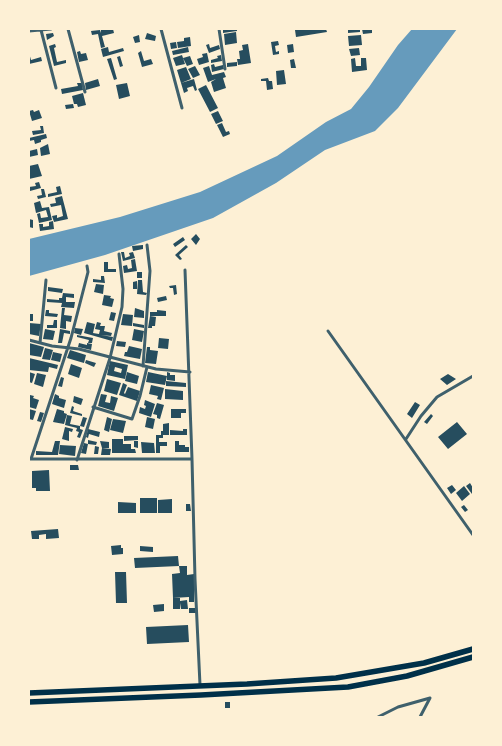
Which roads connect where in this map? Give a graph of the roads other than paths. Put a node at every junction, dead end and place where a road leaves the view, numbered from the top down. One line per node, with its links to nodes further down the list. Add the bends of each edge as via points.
1 (51, 29): 5 (street)
2 (68, 29): 9 (street)
3 (161, 29): 10 (street)
4 (219, 29): 7 (street)
5 (41, 30): 6 (street); 8 (street)
6 (29, 31)
7 (225, 69)
8 (56, 88)
9 (85, 92)
10 (182, 108)
11 (147, 245): 21 (street, via 150,271)
12 (119, 254): 20 (street, via 122,307)
13 (87, 266): 19 (street)
14 (185, 270): 22 (street)
15 (46, 280): 18 (street)
16 (328, 331): 25 (street)
17 (29, 340): 18 (street)
18 (40, 343): 19 (street)
19 (67, 348): 20 (street); 27 (street)
20 (110, 358): 21 (street); 24 (street)
21 (145, 366): 22 (street); 24 (street, via 132,419)
22 (190, 372): 26 (street)
23 (473, 376): 25 (street, via 437,397)
24 (93, 407): 28 (street)
25 (406, 439): 29 (street)
26 (192, 458): 28 (street); 32 (street)
27 (30, 459): 28 (street)
28 (77, 460)
29 (473, 535)
30 (473, 648): 32 (highway, via 424,663 336,678)
31 (473, 658): 34 (highway, via 407,676 348,687)
32 (200, 685): 33 (highway)
33 (29, 693)
34 (29, 702)
35 (378, 717): 36 (street, via 398,707 430,698)
36 (420, 717)

